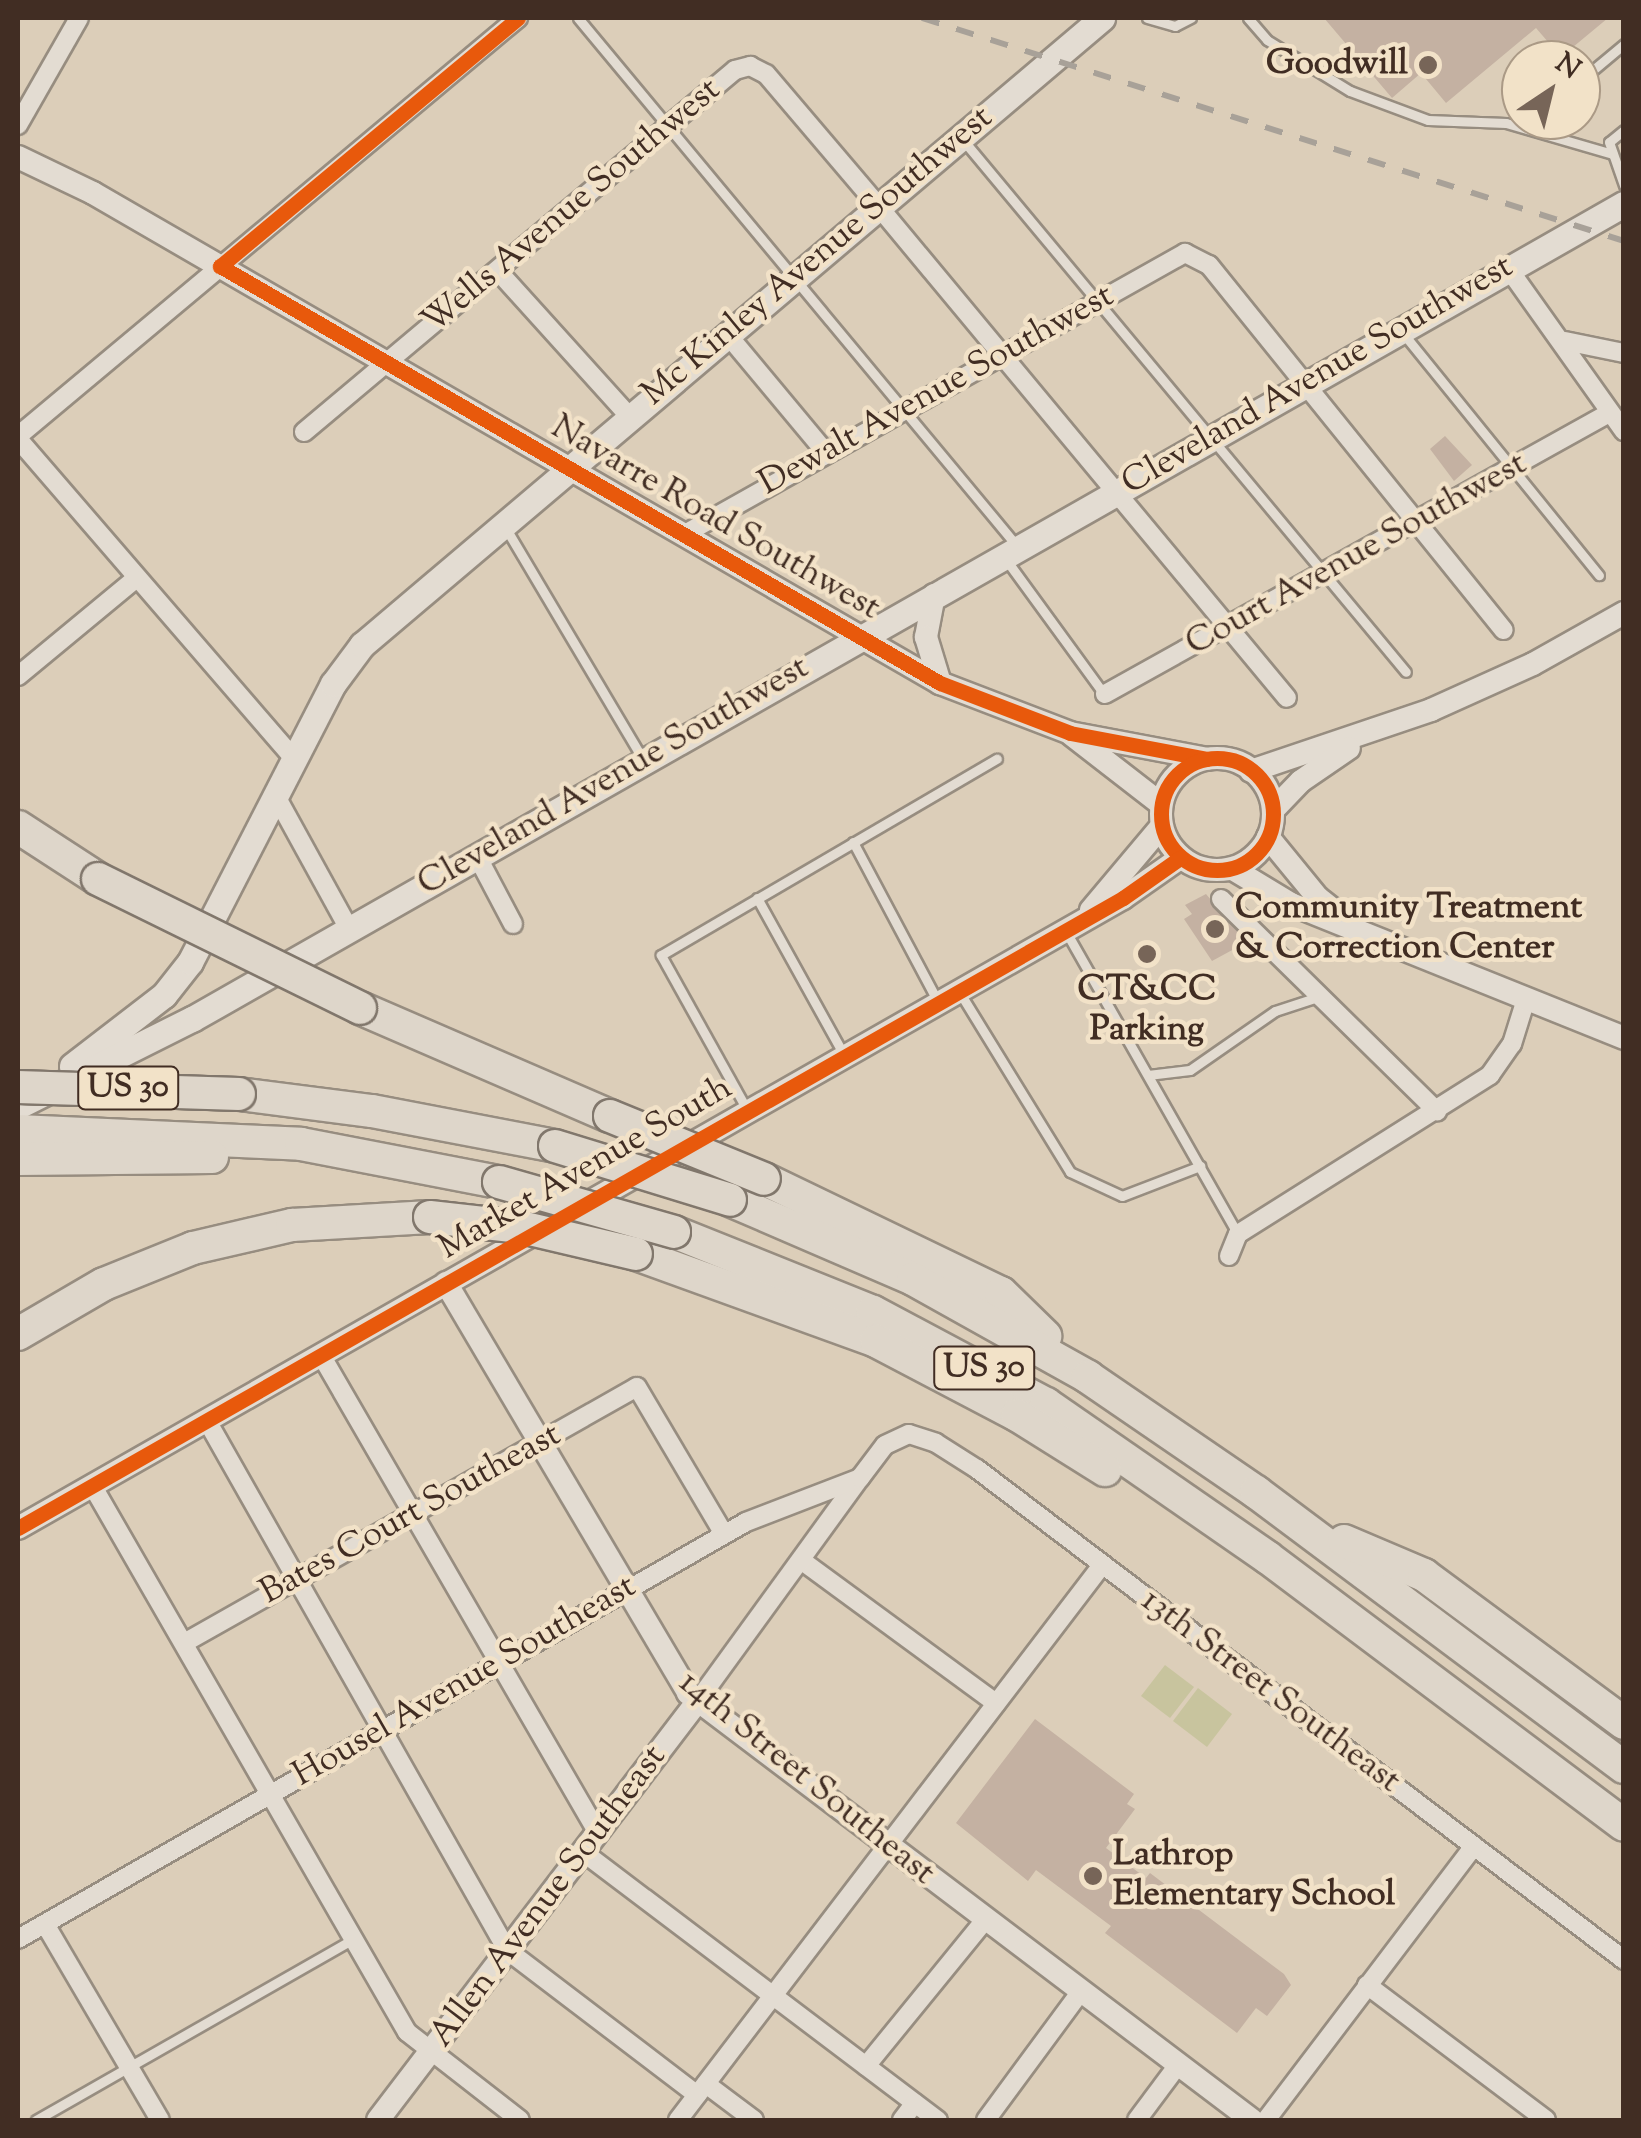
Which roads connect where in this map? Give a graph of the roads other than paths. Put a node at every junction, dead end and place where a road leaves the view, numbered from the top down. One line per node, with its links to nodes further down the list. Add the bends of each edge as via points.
1 (78, 18): 10 (street)
2 (518, 18): 21 (street)
3 (578, 18): 12 (lane)
4 (1102, 18): 14 (main road, Mc Kinley Avenue Southwest)
5 (1148, 18): 6 (lane, via 1175,26)
6 (1191, 18)
7 (1248, 18): 11 (lane, via 1267,40 1350,91 1428,120)
8 (1624, 44): 9 (lane)
9 (1601, 63)
10 (18, 124)
11 (1501, 126)
12 (669, 127): 20 (street, Wells Avenue Southwest, via 735,70 750,66 766,74); 23 (street, Wells Avenue Southwest); 24 (lane)
13 (1624, 130): 16 (lane, via 1609,142)
14 (961, 138): 20 (main road, Mc Kinley Avenue Southwest); 25 (lane)
15 (1565, 140): 16 (lane)
16 (1613, 154): 18 (lane)
17 (18, 157): 21 (street, Navarre Road Southwest)
18 (1624, 185)
19 (1624, 204): 22 (main road, Cleveland Avenue Southwest)
20 (878, 206): 24 (main road, Mc Kinley Avenue Southwest); 30 (street)
21 (220, 266): 31 (street, Navarre Road Southwest); 39 (street)
22 (1508, 268): 26 (main road, Cleveland Avenue Southwest); 28 (street)
23 (498, 271): 31 (street, Wells Avenue Southwest); 35 (street)
24 (795, 276): 27 (main road, Mc Kinley Avenue Southwest); 33 (lane)
25 (1097, 302): 30 (street, Dewalt Avenue Southwest); 32 (street, Dewalt Avenue Southwest, via 1176,255 1192,254 1209,265); 38 (lane)
26 (1400, 330): 32 (main road, Cleveland Avenue Southwest); 41 (lane)
27 (727, 334): 35 (main road, Mc Kinley Avenue Southwest); 40 (street)
28 (1565, 341): 29 (street); 34 (street, via 1571,363)
29 (1624, 353)
30 (1002, 356): 33 (street, Dewalt Avenue Southwest); 43 (street)
31 (388, 362): 37 (street, Wells Avenue Southwest); 42 (street, Navarre Road Southwest)
32 (1305, 384): 38 (main road, Cleveland Avenue Southwest); 45 (street)
33 (906, 410): 40 (street, Dewalt Avenue Southwest); 47 (lane)
34 (1608, 413): 36 (street); 41 (street, Court Avenue Southwest)
35 (630, 416): 42 (main road, Mc Kinley Avenue Southwest)
36 (1624, 431)
37 (304, 432)
38 (1210, 437): 43 (main road, Cleveland Avenue Southwest); 48 (lane)
39 (18, 438): 50 (street)
40 (827, 454): 46 (street, Dewalt Avenue Southwest)
41 (1513, 467): 45 (street, Court Avenue Southwest); 49 (lane)
42 (566, 468): 44 (main road, Mc Kinley Avenue Southwest); 46 (street, Navarre Road Southwest)
43 (1115, 492): 47 (main road, Cleveland Avenue Southwest); 53 (street)
44 (502, 522): 65 (main road, Mc Kinley Avenue Southwest, via 362,645); 66 (lane)
45 (1416, 522): 48 (street, Court Avenue Southwest); 54 (street)
46 (683, 534): 55 (street, Navarre Road Southwest)
47 (1010, 550): 51 (main road, Cleveland Avenue Southwest); 59 (lane)
48 (1324, 574): 53 (street, Court Avenue Southwest); 56 (lane)
49 (1599, 575)
50 (134, 580): 57 (street); 65 (street)
51 (934, 595): 55 (main road, Cleveland Avenue Southwest); 58 (street, via 926,637)
52 (1624, 613): 62 (street, via 1533,664)
53 (1228, 629): 59 (street, Court Avenue Southwest); 60 (street)
54 (1504, 630)
55 (860, 637): 58 (street, Navarre Road Southwest); 66 (main road, Cleveland Avenue Southwest)
56 (1406, 672)
57 (18, 676)
58 (940, 683): 61 (street, Navarre Road Southwest)
59 (1105, 694)
60 (1287, 698)
61 (1070, 732): 63 (street, Navarre Road Southwest); 70 (street, Navarre Road Southwest)
62 (1373, 732): 67 (street); 69 (street, via 1301,781)
63 (1207, 758): 67 (street); 70 (street, via 1175,776)
64 (997, 759): 73 (lane)
65 (295, 760): 68 (main road, Mc Kinley Avenue Southwest)
66 (644, 761): 75 (main road, Cleveland Avenue Southwest)
67 (1251, 770): 69 (street)
68 (276, 798): 83 (street); 93 (main road, Mc Kinley Avenue Southwest, via 190,962 164,995)
69 (1273, 810): 72 (street)
70 (1161, 816): 76 (street); 81 (street, Market Avenue South)
71 (18, 827): 78 (highway)
72 (1268, 837): 77 (street); 85 (street, via 1318,898)
73 (853, 842): 79 (lane); 86 (lane)
74 (18, 853): 78 (highway)
75 (477, 856): 82 (street); 83 (main road, Cleveland Avenue Southwest)
76 (1180, 858): 77 (street, via 1196,867); 81 (street, Market Avenue South)
77 (1233, 869): 85 (street, via 1290,904)
78 (98, 879): 105 (highway, bridge, via 360,1008 764,1179 1000,1294)
79 (756, 898): 90 (lane); 94 (lane, via 661,955)
80 (1221, 898): 87 (street)
81 (1089, 913): 84 (street, Market Avenue South)
82 (513, 924)
83 (348, 926): 93 (main road, Cleveland Avenue Southwest, via 176,1028)
84 (1063, 928): 86 (street, Market Avenue South); 91 (lane)
85 (1364, 933): 88 (street)
86 (948, 996): 90 (street, Market Avenue South); 99 (lane, via 1070,1172 1122,1196)
87 (1321, 996): 91 (lane, via 1275,1011 1190,1070); 95 (street)
88 (1526, 999): 89 (street); 95 (street, via 1501,1062)
89 (1624, 1038)
90 (844, 1055): 94 (street, Market Avenue South)
91 (1148, 1075): 99 (lane)
92 (18, 1087): 105 (highway, US 30, bridge, via 239,1094 372,1110 555,1146 730,1200 913,1279)
93 (18, 1104)
94 (748, 1111): 102 (street, Market Avenue South)
95 (1437, 1111): 100 (street)
96 (18, 1131): 97 (highway, US 30)
97 (214, 1146): 98 (highway); 115 (highway, US 30, bridge, via 499,1182 674,1232 816,1286 990,1371)
98 (18, 1159)
99 (1200, 1166): 100 (lane)
100 (1238, 1234): 101 (street)
101 (1229, 1256)
102 (446, 1284): 104 (street, Market Avenue South); 108 (street, 14th Street Southeast)
103 (18, 1334): 115 (highway, bridge, via 104,1284 193,1248 292,1224 430,1217 538,1230 636,1254 876,1341 1017,1415 1140,1493)
104 (321, 1354): 106 (street, Market Avenue South); 111 (street)
105 (1088, 1377): 112 (highway, US 30)
106 (206, 1420): 110 (street, Market Avenue South); 118 (street)
107 (911, 1434): 109 (street, Housel Avenue Southeast, via 885,1445); 117 (street, 13th Street Southeast, via 954,1454)
108 (538, 1443): 111 (street, Bates Court Southeast); 114 (street, Bates Court Southeast, via 638,1387); 119 (street, 14th Street Southeast)
109 (860, 1478): 114 (street, Housel Avenue Southeast, via 789,1501); 116 (street, Allen Avenue Southeast)
110 (92, 1485): 113 (street, Market Avenue South); 120 (street)
111 (411, 1515): 118 (street, Bates Court Southeast); 121 (street)
112 (1293, 1519): 124 (highway, via 1424,1576); 126 (highway, US 30)
113 (18, 1528)
114 (724, 1534): 119 (street, Housel Avenue Southeast)
115 (1267, 1557): 128 (highway, US 30)
116 (801, 1560): 122 (street, Allen Avenue Southeast); 123 (street)
117 (1102, 1565): 123 (street); 131 (street, 13th Street Southeast)
118 (297, 1580): 120 (street, Bates Court Southeast); 125 (street)
119 (624, 1592): 121 (street, Housel Avenue Southeast); 122 (street, 14th Street Southeast)
120 (184, 1643): 127 (street)
121 (499, 1664): 125 (street, Housel Avenue Southeast); 129 (street)
122 (697, 1702): 129 (street, Allen Avenue Southeast); 130 (street, 14th Street Southeast)
123 (996, 1703): 130 (street)
124 (1624, 1723)
125 (382, 1730): 127 (street, Housel Avenue Southeast); 137 (street)
126 (1624, 1767)
127 (270, 1794): 134 (street, Housel Avenue Southeast); 135 (street)
128 (1624, 1825)
129 (598, 1832): 132 (street, Allen Avenue Southeast)
130 (888, 1846): 133 (street, 14th Street Southeast); 141 (street)
131 (1474, 1846): 138 (street, 13th Street Southeast); 139 (street)
132 (583, 1852): 137 (street, Allen Avenue Southeast); 141 (street)
133 (985, 1920): 140 (street, 14th Street Southeast); 144 (street)
134 (45, 1924): 136 (street, Housel Avenue Southeast); 145 (street)
135 (354, 1938): 142 (street, via 407,2032); 145 (lane)
136 (18, 1939)
137 (508, 1950): 142 (street, Allen Avenue Southeast); 146 (street)
138 (1624, 1960)
139 (1367, 1985): 159 (street); 160 (street)
140 (1081, 1992): 143 (street, 14th Street Southeast); 156 (street)
141 (773, 1996): 144 (street); 146 (street)
142 (431, 2052): 150 (street, Allen Avenue Southeast); 151 (street)
143 (1178, 2065): 157 (street); 158 (street, 14th Street Southeast)
144 (866, 2066): 147 (street)
145 (129, 2068): 148 (lane); 149 (street)
146 (701, 2090): 152 (street); 153 (street)
147 (915, 2104): 154 (street); 155 (street)
148 (36, 2120)
149 (160, 2120)
150 (378, 2120)
151 (520, 2120)
152 (678, 2120)
153 (754, 2120)
154 (902, 2120)
155 (938, 2120)
156 (986, 2120)
157 (1137, 2120)
158 (1252, 2120)
159 (1266, 2120)
160 (1546, 2120)

